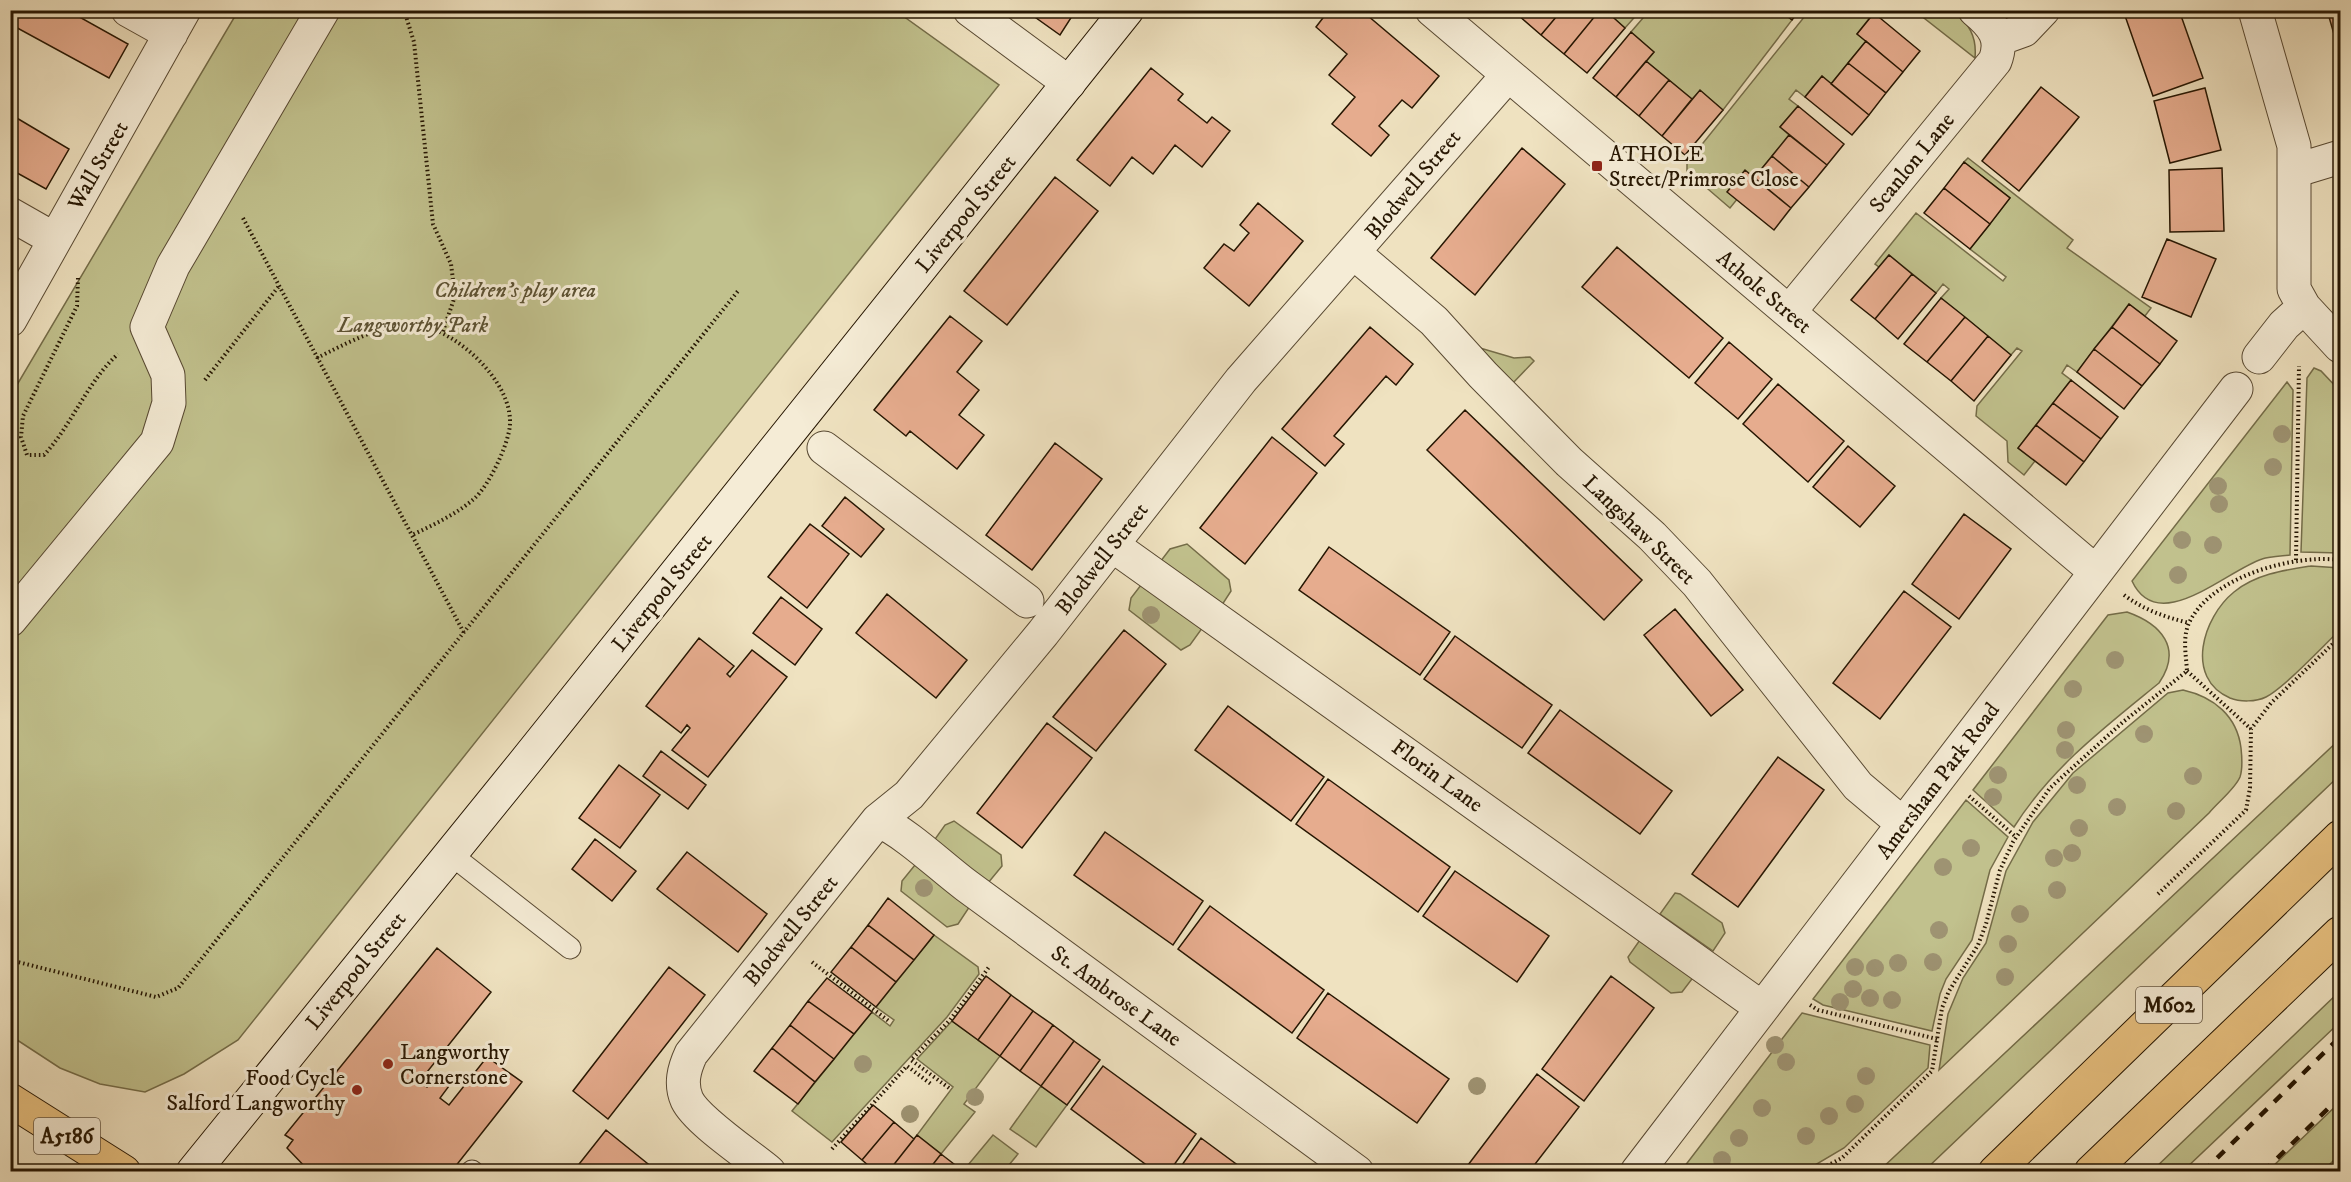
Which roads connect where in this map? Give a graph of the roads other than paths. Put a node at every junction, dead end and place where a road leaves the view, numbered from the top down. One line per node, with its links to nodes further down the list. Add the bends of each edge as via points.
1 (128, 10): 9 (street)
2 (323, 10): 28 (street, via 173,266 147,327 168,375 169,403 157,442)
3 (970, 10): 12 (street)
4 (1127, 10): 12 (street, Liverpool Street)
5 (1432, 10): 11 (street, Athole Street)
6 (1976, 10): 10 (street)
7 (2043, 10): 10 (street, via 2024,30)
8 (2255, 10): 14 (street, via 2294,146)
9 (177, 22): 16 (street, Wall Street)
10 (1999, 39): 19 (street, Scanlon Lane, via 1995,61)
11 (1508, 75): 17 (street, Blodwell Street, via 1440,149); 19 (street, Athole Street, via 1594,151)
12 (1069, 83): 32 (street, Liverpool Street)
13 (2340, 157): 14 (street)
14 (2294, 171): 18 (street, via 2294,289)
15 (10, 214): 16 (street)
16 (54, 239): 20 (street, Wall Street)
17 (1354, 253): 25 (street, Blodwell Street, via 1242,380); 30 (street, Langshaw Street, via 1434,321 1569,462 1682,567 1858,786)
18 (2304, 307): 21 (street); 22 (street)
19 (1790, 311): 26 (street, Athole Street, via 2021,511)
20 (10, 320)
21 (2340, 345)
22 (2259, 357)
23 (2236, 389): 26 (street, Amersham Park Road)
24 (824, 448): 27 (street)
25 (1112, 545): 29 (street, Blodwell Street, via 909,795); 35 (street, Florin Lane)
26 (2107, 580): 30 (street, Amersham Park Road)
27 (1027, 601)
28 (10, 620)
29 (878, 820): 39 (street, Blodwell Street, via 691,1054 683,1077 688,1100 702,1118); 40 (street, St. Ambrose Lane, via 897,829 959,879)
30 (1903, 824): 35 (street, Amersham Park Road)
31 (2340, 837): 42 (main road, M602)
32 (449, 853): 34 (lane); 38 (street, Liverpool Street)
33 (2340, 933): 43 (main road, M602)
34 (570, 948)
35 (1762, 1008): 41 (street, Amersham Park Road)
36 (10, 1100): 37 (main road, A5186)
37 (124, 1172)
38 (192, 1172)
39 (769, 1172)
40 (1357, 1172)
41 (1638, 1172)
42 (1995, 1172)
43 (2091, 1172)

